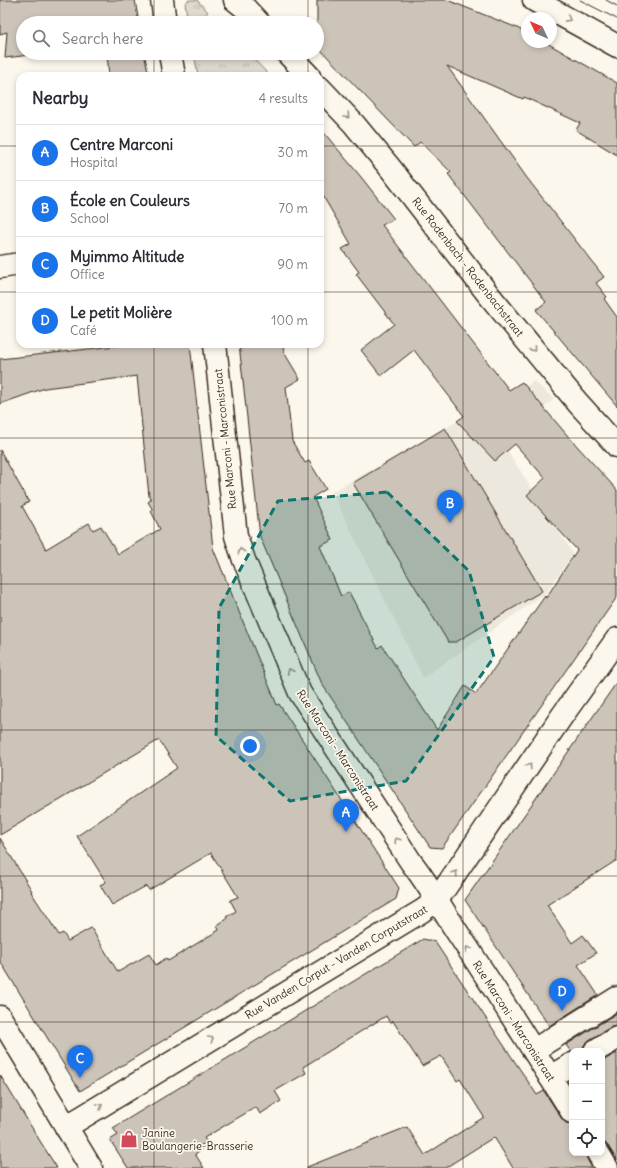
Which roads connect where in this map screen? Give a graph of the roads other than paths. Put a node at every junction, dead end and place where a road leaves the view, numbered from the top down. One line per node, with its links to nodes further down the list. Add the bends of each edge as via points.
1 (162, 0): 4 (street)
2 (235, 0): 5 (street)
3 (534, 0): 6 (street, one-way to 6)
4 (164, 16)
5 (252, 16)
6 (617, 46)
7 (171, 60): 9 (street)
8 (294, 60): 10 (street)
9 (173, 72)
10 (305, 72)
11 (324, 92): 15 (street, Rue Rodenbach - Rodenbachstraat, one-way to 15, via 387,163 488,294)
12 (16, 265): 13 (street)
13 (0, 267)
14 (214, 348): 17 (street, Rue Marconi - Marconistraat, one-way to 14, via 300,693 244,560 236,536)
15 (617, 446)
16 (617, 639): 17 (street, Rue Vanden Corput - Vanden Corputstraat, one-way to 16)
17 (437, 900): 22 (street, Rue Marconi - Marconistraat, one-way to 17); 26 (street, Rue Vanden Corput - Vanden Corputstraat, one-way to 17)
18 (617, 998): 22 (street)
19 (0, 1017): 26 (street)
20 (617, 1038): 21 (street)
21 (600, 1048)
22 (534, 1050): 24 (street, Rue Marconi - Marconistraat)
23 (569, 1066): 24 (street)
24 (550, 1077): 25 (street, Rue Marconi - Marconistraat)
25 (569, 1107)
26 (66, 1127): 28 (street)
27 (600, 1156): 29 (street)
28 (92, 1168)
29 (607, 1168)

